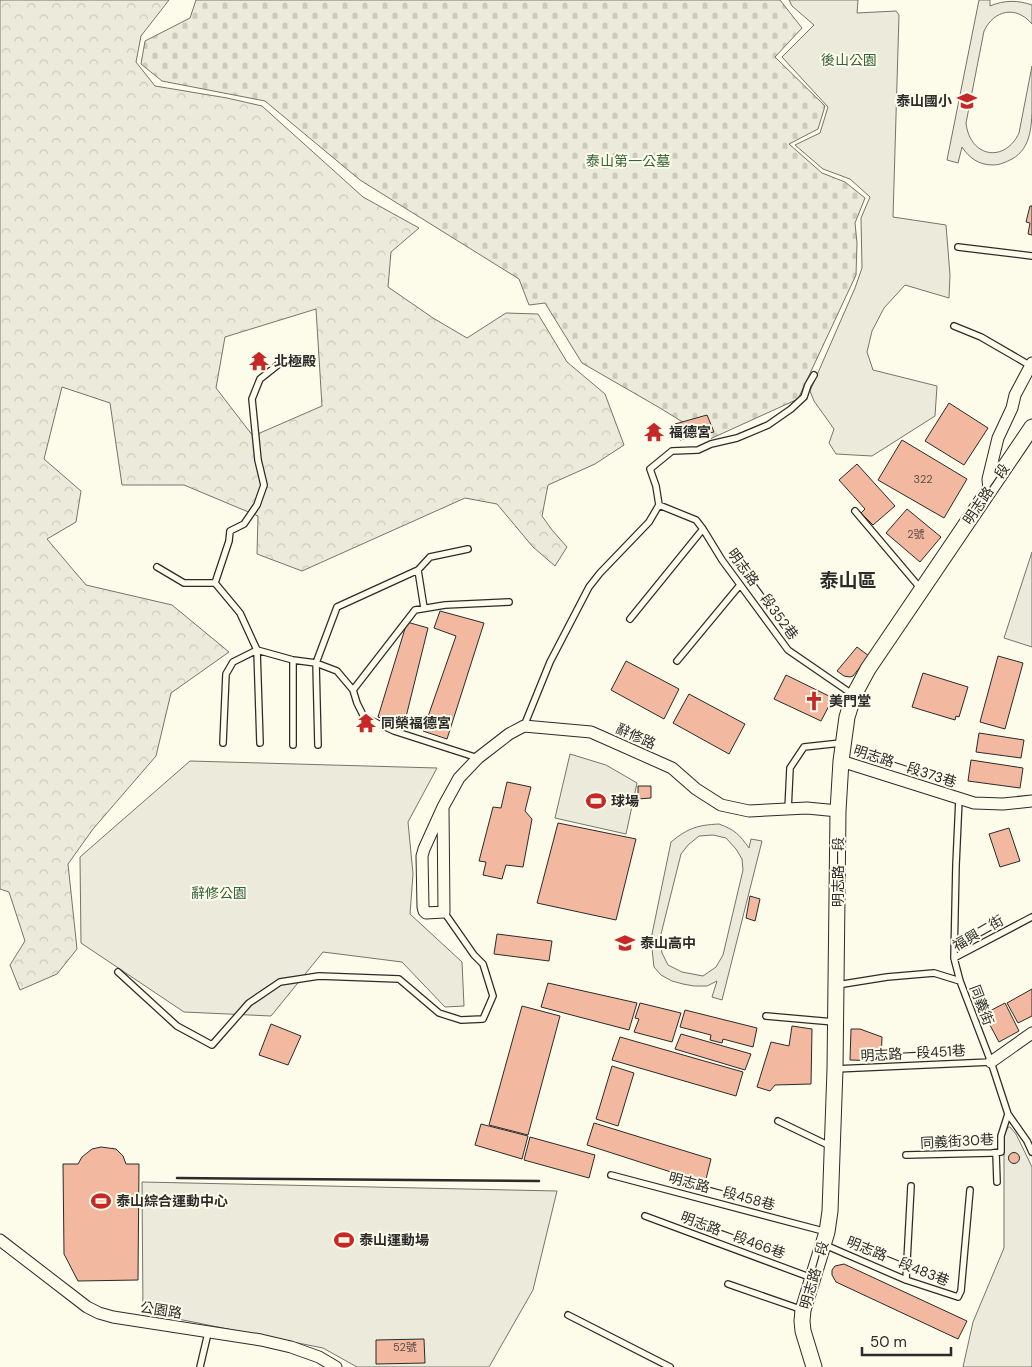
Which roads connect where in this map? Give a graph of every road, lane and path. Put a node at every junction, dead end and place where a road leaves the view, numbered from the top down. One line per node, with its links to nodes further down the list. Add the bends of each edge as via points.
1 (958, 247): 2 (lane)
2 (1032, 256)
3 (954, 326): 5 (lane)
4 (284, 360): 15 (lane, via 260,379 252,399 258,460 264,484 257,505 244,524 230,531)
5 (1032, 365): 8 (street, via 1015,395 998,438)
6 (814, 375): 9 (lane, via 804,397 768,425 698,450 672,451 650,469)
7 (1032, 427): 8 (main road, 明志路一段)
8 (988, 490): 17 (main road, 明志路一段)
9 (659, 505): 11 (lane, 明志路一段352巷, via 696,520); 27 (lane, via 649,522 589,587 550,662)
10 (855, 511): 17 (lane)
11 (703, 529): 16 (lane, 明志路一段352巷); 20 (lane)
12 (468, 549): 14 (lane, via 430,557)
13 (157, 566): 15 (lane, via 184,583)
14 (418, 570): 19 (lane); 24 (lane, via 337,607)
15 (215, 583): 21 (lane, via 240,613)
16 (740, 585): 23 (lane); 26 (lane, 明志路一段352巷, via 788,650)
17 (921, 590): 26 (main road, 明志路一段, via 868,668)
18 (509, 602): 19 (lane)
19 (424, 608): 25 (lane, via 415,610)
20 (630, 619)
21 (257, 650): 22 (lane); 28 (lane, via 233,662 226,674); 29 (lane)
22 (293, 660): 24 (lane); 31 (lane)
23 (678, 661)
24 (316, 663): 25 (lane, via 336,671); 32 (lane)
25 (354, 690): 33 (lane, via 364,717)
26 (854, 695): 30 (main road, 明志路一段)
27 (524, 726): 33 (street); 38 (street, 辭修路, via 591,732 672,768 696,790 721,805 749,811)
28 (224, 743)
29 (260, 743)
30 (844, 743): 34 (main road, 明志路一段); 38 (lane, via 804,747 790,768)
31 (293, 745)
32 (318, 745)
33 (478, 758): 37 (street, via 459,778)
34 (842, 761): 35 (street, 明志路一段373巷); 39 (main road, 明志路一段)
35 (959, 799): 36 (street, 明志路一段373巷, via 1003,804); 42 (lane)
36 (1032, 801)
37 (443, 807): 40 (street); 40 (street, via 422,856 424,911)
38 (788, 810): 39 (street, 辭修路)
39 (838, 811): 45 (main road, 明志路一段)
40 (444, 912): 43 (lane, via 483,964 493,996 483,1019 461,1020 439,1013 399,979 319,976 280,982 249,1004 212,1045 177,1026)
41 (1032, 917): 42 (lane, 福興二街)
42 (954, 958): 44 (lane, 福興二街)
43 (118, 972)
44 (960, 981): 45 (lane, 同義街, via 934,973); 49 (lane, 同義街)
45 (837, 986): 47 (main road, 明志路一段)
46 (766, 1016): 47 (lane)
47 (836, 1022): 50 (main road, 明志路一段)
48 (1032, 1033): 49 (street)
49 (991, 1062): 50 (lane, 明志路一段451巷); 51 (lane, 同義街)
50 (835, 1069): 54 (main road, 明志路一段)
51 (1008, 1114): 53 (lane, 同義街); 56 (lane, 同義街30巷, via 1001,1136 1001,1152)
52 (778, 1121): 54 (lane)
53 (1029, 1140): 55 (lane, 同義街)
54 (833, 1147): 63 (main road, 明志路一段, via 830,1211)
55 (1032, 1152)
56 (996, 1153): 57 (lane, 同義街30巷); 59 (lane)
57 (906, 1155)
58 (611, 1175): 63 (lane, 明志路一段458巷)
59 (997, 1182)
60 (911, 1186): 66 (lane)
61 (970, 1190): 66 (lane, 明志路一段483巷, via 958,1297)
62 (645, 1216): 65 (lane, 明志路一段466巷)
63 (825, 1238): 65 (main road, 明志路一段); 66 (lane, 明志路一段483巷)
64 (0, 1240): 70 (street, 公園路, via 87,1307 100,1313)
65 (812, 1278): 68 (main road, 明志路一段)
66 (906, 1280)
67 (728, 1284): 68 (lane)
68 (803, 1310): 74 (main road, 明志路一段, via 803,1331)
69 (568, 1314): 73 (lane)
70 (208, 1333): 71 (lane); 72 (street, 公園路, via 291,1347)
71 (200, 1367)
72 (336, 1367)
73 (670, 1367)
74 (814, 1367)

